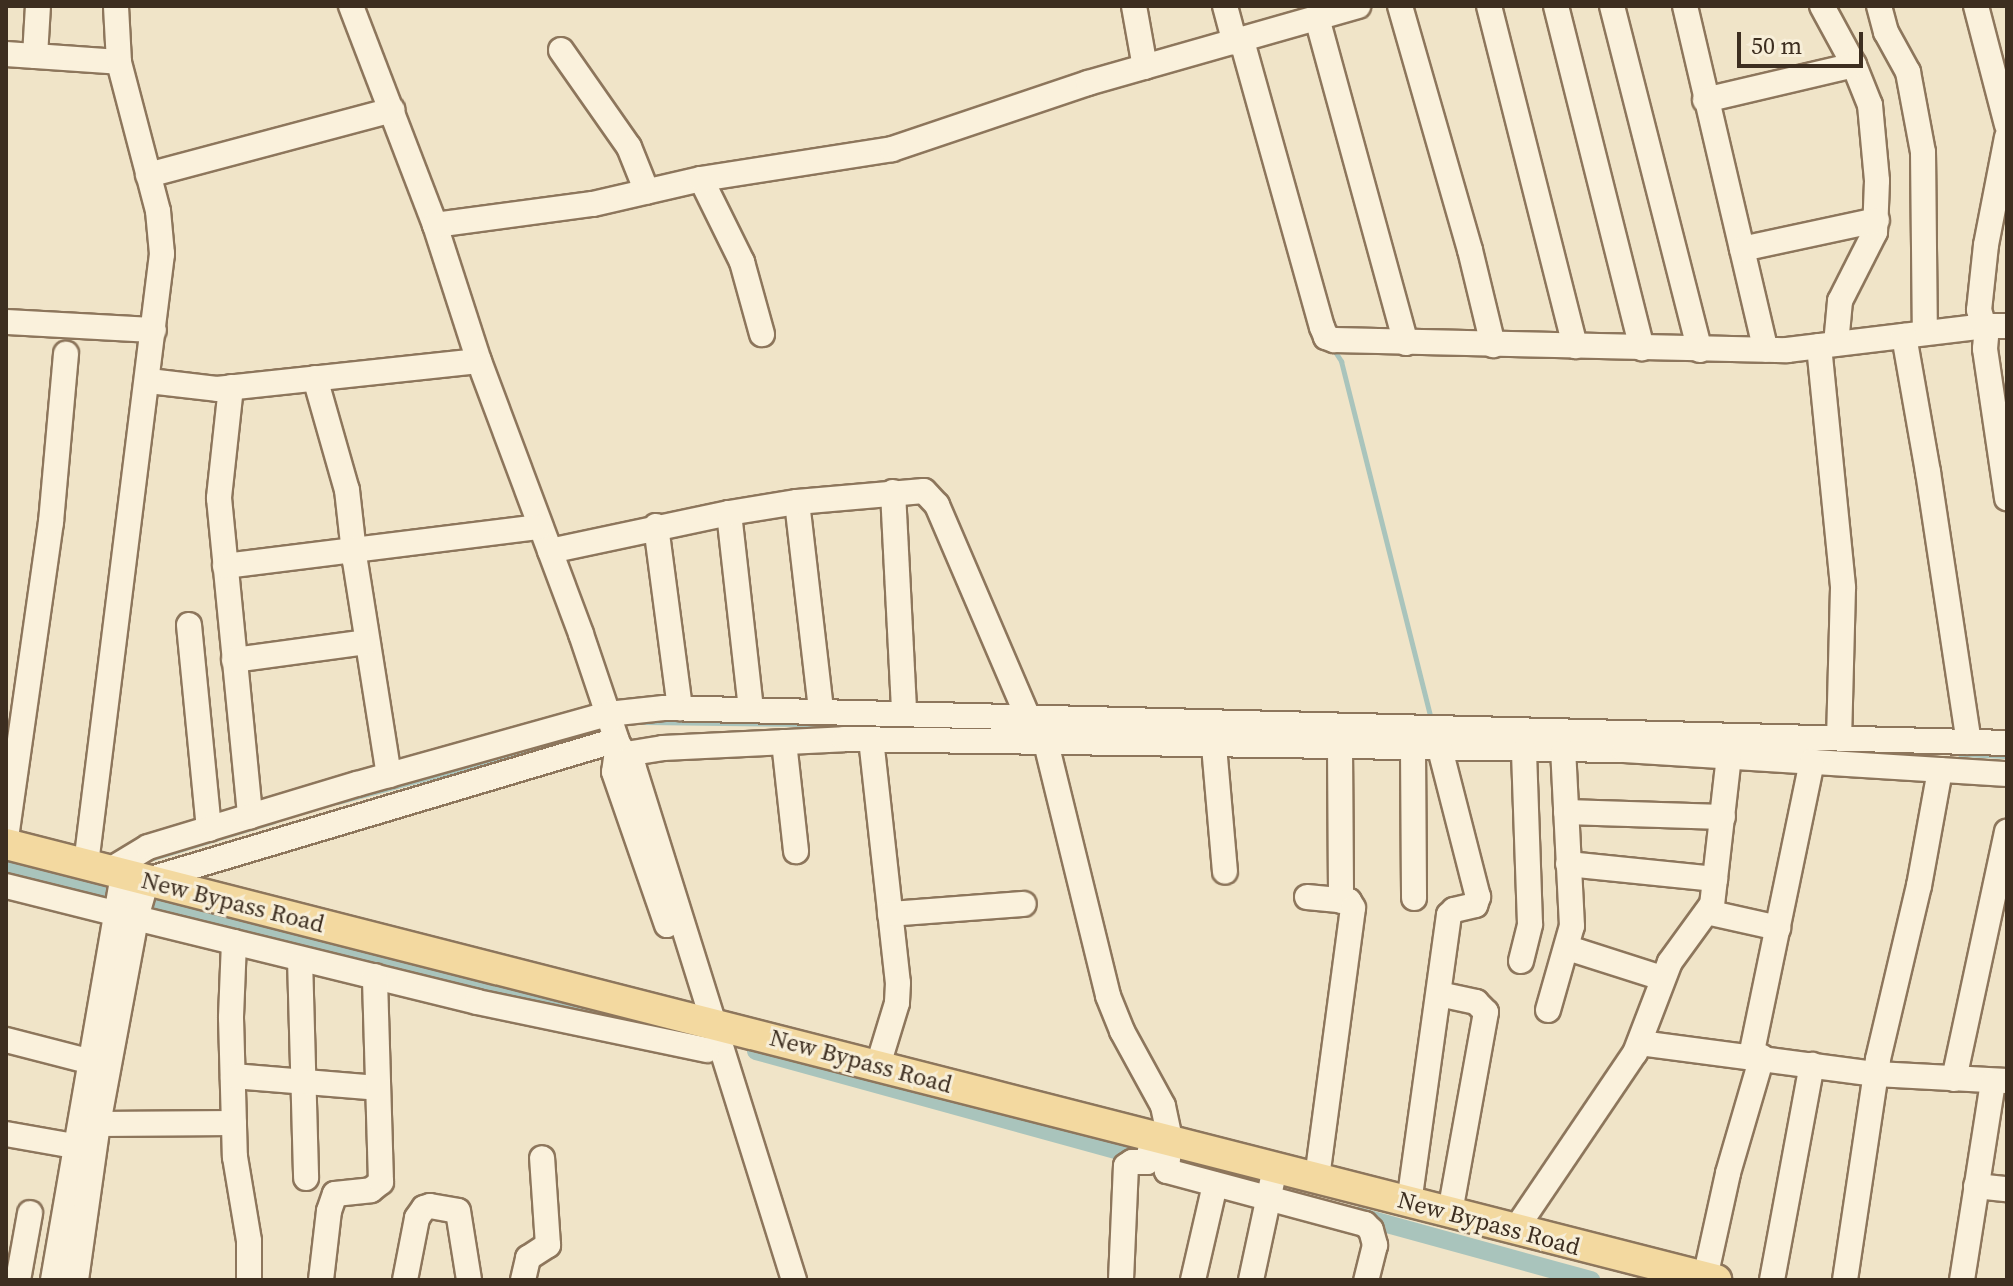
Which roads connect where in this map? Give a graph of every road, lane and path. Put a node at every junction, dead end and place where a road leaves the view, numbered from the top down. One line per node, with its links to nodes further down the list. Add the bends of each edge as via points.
1 (38, 6): 19 (street)
2 (116, 6): 20 (street)
3 (351, 6): 24 (street)
4 (1134, 6): 22 (street)
5 (1225, 6): 16 (street)
6 (1354, 6): 15 (street)
7 (1400, 6): 39 (street)
8 (1489, 6): 41 (street)
9 (1556, 6): 42 (street)
10 (1612, 6): 43 (street)
11 (1685, 6): 23 (street)
12 (1822, 6): 21 (street)
13 (1879, 6): 37 (street, via 1886,32 1908,72 1923,152)
14 (1976, 6): 25 (street)
15 (1311, 15): 16 (street); 38 (street)
16 (1239, 42): 22 (street); 38 (street, via 1324,334 1334,340)
17 (561, 50): 29 (street, via 629,147)
18 (6, 54): 19 (street)
19 (35, 56): 20 (street)
20 (119, 62): 27 (street)
21 (1854, 65): 23 (street); 30 (street, via 1870,105)
22 (1145, 67): 28 (street, via 892,149)
23 (1705, 100): 32 (street)
24 (393, 110): 27 (street); 31 (street)
25 (2007, 125)
26 (2007, 137): 34 (street, via 1979,310)
27 (148, 175): 35 (street, via 162,254)
28 (701, 179): 29 (street); 36 (street, via 742,262)
29 (647, 192): 31 (street)
30 (1877, 220): 32 (street); 40 (street, via 1870,245 1840,301)
31 (435, 225): 46 (street)
32 (1742, 249): 44 (street)
33 (6, 322): 35 (street)
34 (1993, 326): 37 (street); 50 (street, via 1985,349)
35 (154, 330): 48 (street)
36 (762, 334)
37 (1914, 334): 40 (street); 72 (street)
38 (1406, 343): 39 (street)
39 (1493, 345): 41 (street)
40 (1828, 345): 44 (street); 69 (street, via 1843,588)
41 (1575, 346): 42 (street)
42 (1642, 348): 43 (street)
43 (1700, 350): 44 (street)
44 (1766, 350)
45 (66, 354): 91 (street, via 51,522)
46 (479, 361): 47 (street); 56 (street)
47 (315, 378): 49 (street); 57 (street, via 343,469)
48 (149, 381): 49 (street); 98 (street)
49 (231, 387): 59 (street, via 219,498)
50 (2004, 437): 52 (street)
51 (893, 492): 53 (street); 66 (street); 68 (street, via 924,491 937,505)
52 (2007, 498)
53 (797, 502): 54 (street); 65 (street)
54 (729, 513): 55 (street); 64 (street)
55 (656, 526): 58 (street); 63 (street)
56 (540, 527): 57 (street); 58 (street)
57 (353, 548): 59 (street); 61 (street)
58 (550, 551): 67 (street)
59 (225, 566): 62 (street)
60 (189, 625): 89 (street)
61 (367, 642): 62 (street); 85 (street)
62 (234, 660): 87 (street)
63 (680, 708): 64 (street); 67 (street)
64 (751, 709): 65 (street)
65 (821, 710): 66 (street)
66 (904, 712): 68 (street)
67 (608, 714): 74 (street); 85 (street)
68 (1032, 731): 69 (street); 70 (street); 75 (street); 131 (street, via 1108,996 1158,1092)
69 (1839, 738): 72 (street)
70 (871, 739): 71 (street); 104 (street)
71 (784, 742): 74 (street); 93 (street)
72 (1969, 742): 73 (street)
73 (2007, 743)
74 (620, 746): 98 (street); 114 (street, via 652,825)
75 (1214, 746): 76 (street); 95 (street)
76 (1340, 748): 77 (street); 101 (street)
77 (1413, 749): 78 (street); 100 (street)
78 (1440, 749): 79 (street); 112 (street, via 1478,897 1475,905 1449,915)
79 (1524, 751): 80 (street); 109 (street, via 1530,916)
80 (1563, 751): 81 (street); 86 (street)
81 (1729, 756): 82 (street); 88 (street)
82 (1812, 761): 83 (street); 105 (street)
83 (1940, 770): 84 (street); 121 (street)
84 (2007, 774)
85 (389, 775): 87 (street)
86 (1566, 812): 88 (street); 94 (street)
87 (250, 816): 89 (street)
88 (1723, 817): 96 (street)
89 (209, 829): 98 (street, via 148,847)
90 (2007, 832): 123 (street)
91 (6, 838)
92 (6, 844): 98 (main road, New Bypass Road)
93 (796, 851)
94 (1568, 864): 96 (street); 107 (street)
95 (1225, 872)
96 (1715, 879): 103 (street)
97 (6, 886): 98 (street)
98 (123, 892): 106 (street); 114 (main road, New Bypass Road); 118 (street); 128 (street)
99 (1307, 897): 101 (street)
100 (1414, 898)
101 (1341, 901): 134 (street, via 1349,901 1353,908)
102 (1024, 904): 104 (street)
103 (1710, 907): 105 (street, via 1715,916); 111 (street)
104 (890, 914): 119 (street, via 897,1003)
105 (1778, 928): 117 (street)
106 (234, 942): 108 (street); 122 (street)
107 (1568, 948): 111 (street); 113 (street)
108 (300, 959): 110 (street); 125 (street)
109 (1521, 961)
110 (375, 976): 114 (street); 126 (street)
111 (1662, 978): 116 (street)
112 (1439, 994): 139 (street); 141 (street, via 1476,1002 1486,1012)
113 (1548, 1010)
114 (706, 1030): 119 (main road, New Bypass Road); 153 (street); 154 (street)
115 (6, 1040): 118 (street)
116 (1640, 1043): 117 (street); 143 (street)
117 (1756, 1056): 120 (street); 144 (street, via 1728,1173)
118 (88, 1061): 130 (street)
119 (878, 1065): 131 (main road, New Bypass Road)
120 (1812, 1065): 121 (street); 159 (street)
121 (1876, 1074): 123 (street); 160 (street)
122 (233, 1076): 125 (street); 127 (street)
123 (1954, 1079): 124 (street)
124 (2000, 1081): 137 (street)
125 (301, 1082): 126 (street); 133 (street)
126 (378, 1088): 149 (street, via 381,1182 371,1190 335,1194)
127 (234, 1123): 128 (street); 148 (street)
128 (98, 1124): 147 (street)
129 (6, 1134): 130 (street)
130 (74, 1146): 142 (street)
131 (1160, 1152): 135 (street, via 1169,1173); 136 (main road, New Bypass Road); 155 (street, via 1126,1166)
132 (542, 1158): 152 (street, via 548,1245 528,1258)
133 (306, 1178)
134 (1317, 1179): 136 (main road, New Bypass Road); 139 (main road, New Bypass Road)
135 (1215, 1185): 136 (street); 156 (street)
136 (1271, 1186): 157 (street); 158 (street, via 1365,1224 1375,1245)
137 (1976, 1186): 138 (street); 161 (street)
138 (2007, 1189)
139 (1409, 1203): 141 (main road, New Bypass Road)
140 (18, 1211): 142 (street); 145 (street)
141 (1450, 1213): 143 (main road, New Bypass Road)
142 (63, 1219): 146 (street)
143 (1515, 1230): 144 (main road, New Bypass Road)
144 (1711, 1279)
145 (18, 1280)
146 (53, 1280)
147 (76, 1280)
148 (249, 1280)
149 (321, 1280)
150 (405, 1280): 151 (street, via 417,1218 430,1206 458,1211)
151 (469, 1280)
152 (523, 1280)
153 (777, 1280)
154 (794, 1280)
155 (1121, 1280)
156 (1193, 1280)
157 (1251, 1280)
158 (1366, 1280)
159 (1772, 1280)
160 (1845, 1280)
161 (1962, 1280)

